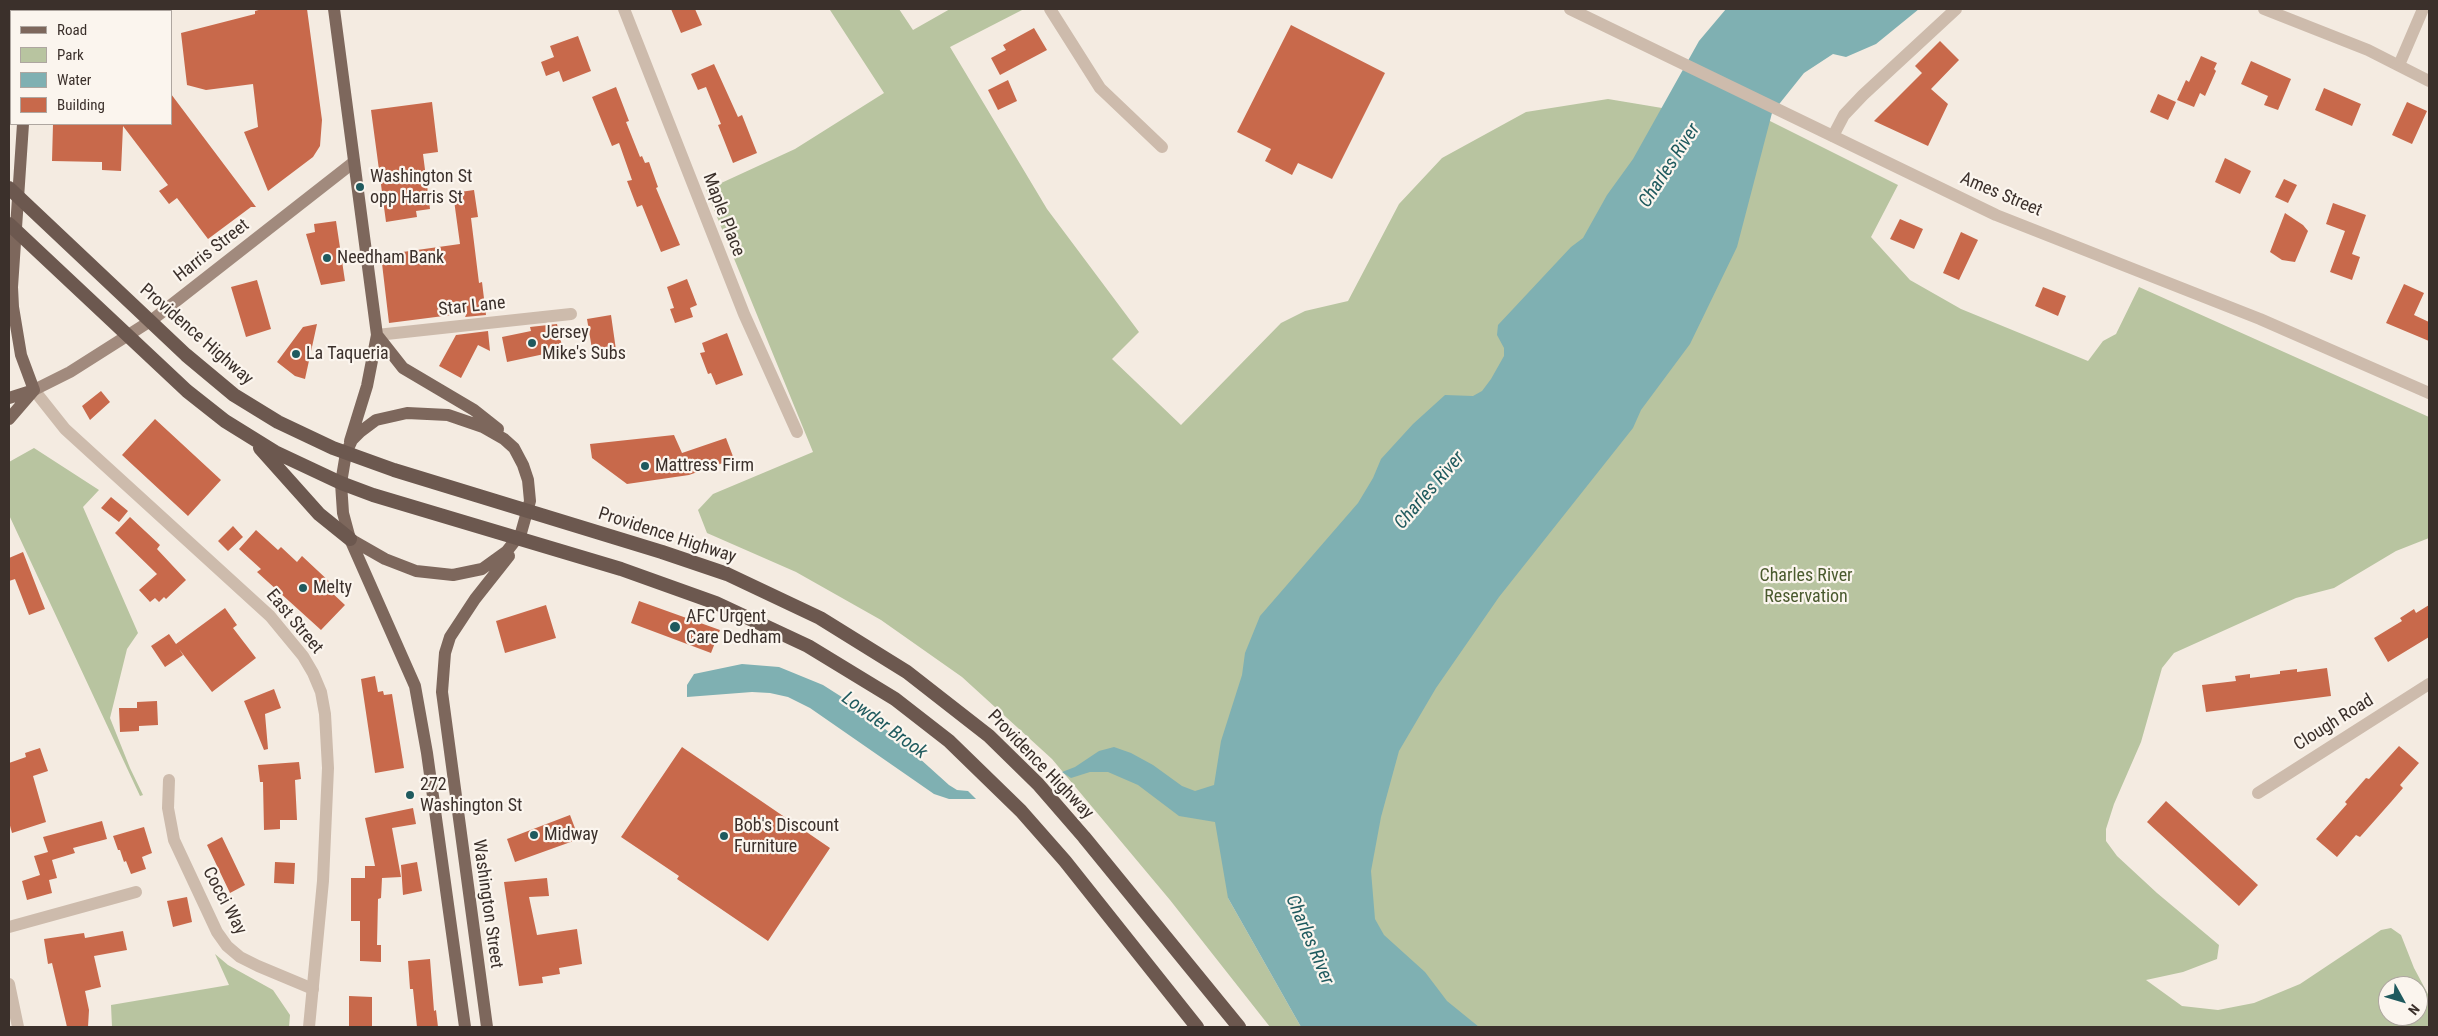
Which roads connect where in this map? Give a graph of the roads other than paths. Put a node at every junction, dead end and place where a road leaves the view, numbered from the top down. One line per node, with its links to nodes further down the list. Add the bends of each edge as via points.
1 (334, 9): 13 (main road)
2 (624, 9): 22 (street, Maple Place, via 744,314)
3 (1050, 9): 12 (street, via 1100,88)
4 (1570, 9): 11 (street, Ames Street)
5 (1956, 9): 11 (street, via 1862,95 1844,115)
6 (2264, 9): 8 (street)
7 (2423, 9): 8 (street)
8 (2399, 65): 9 (street)
9 (2429, 81)
10 (23, 125): 18 (main road, via 12,287 21,355)
11 (1833, 136): 19 (street, Ames Street, via 1996,215 2260,319)
12 (1162, 148)
13 (354, 162): 17 (main road); 18 (main road, Harris Street, via 152,320 70,372)
14 (9, 188): 25 (highway, Providence Highway, via 221,385 263,414)
15 (9, 224): 23 (highway, via 201,403)
16 (571, 314): 17 (street, Star Lane)
17 (377, 335): 24 (main road, via 403,368 485,418); 25 (main road, via 367,386)
18 (34, 390): 20 (main road); 21 (main road); 36 (street, East Street, via 65,429 270,616 313,673 325,714 328,768 324,873)
19 (2429, 393)
20 (9, 398)
21 (9, 419)
22 (797, 432)
23 (251, 438): 26 (highway); 29 (highway, via 319,514)
24 (514, 448): 25 (main road, via 494,432 468,420 416,413 376,420 352,440); 27 (main road, via 528,480)
25 (346, 453): 26 (main road); 27 (highway, Providence Highway)
26 (340, 482): 28 (highway); 29 (main road, via 342,513)
27 (528, 511): 28 (main road); 42 (highway, Providence Highway, via 687,560 758,588 850,635 921,682 989,736 1038,784)
28 (519, 538): 29 (main road, via 495,562 453,575 407,568); 40 (main road, Washington Street, via 450,637 442,677 443,716); 41 (highway, via 637,575 748,617 808,646 894,699 949,741 1021,810)
29 (350, 539): 39 (main road, via 415,686)
30 (2429, 684): 32 (street, Clough Road)
31 (169, 780): 36 (street, Cocci Way, via 168,808 174,840 217,932 240,956)
32 (2258, 792)
33 (136, 892): 34 (street)
34 (9, 927)
35 (9, 984): 37 (street)
36 (312, 989): 38 (street, East Street)
37 (18, 1027)
38 (309, 1027)
39 (465, 1027)
40 (487, 1027)
41 (1197, 1027)
42 (1239, 1027)

